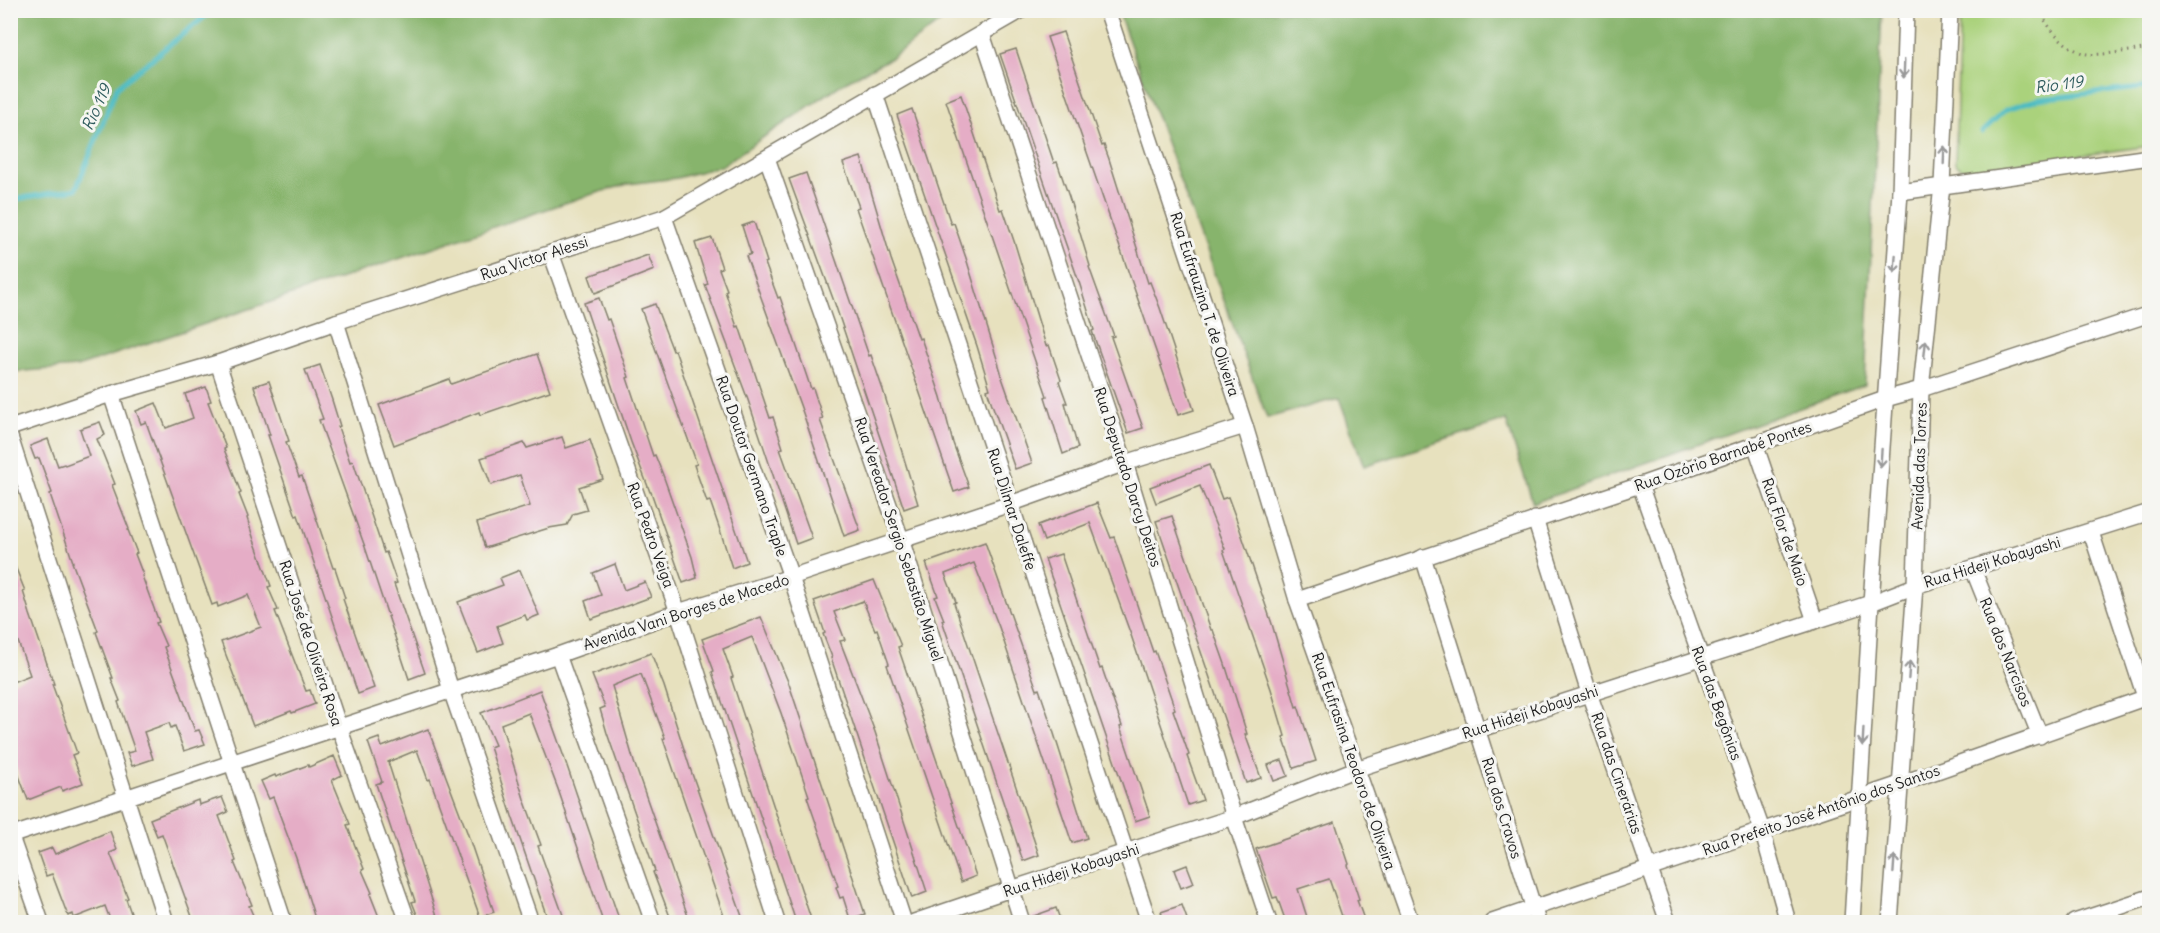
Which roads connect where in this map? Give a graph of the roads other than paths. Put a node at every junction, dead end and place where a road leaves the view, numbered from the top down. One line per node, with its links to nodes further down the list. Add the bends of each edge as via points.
1 (1022, 10): 5 (street, Rua Victor Alessi)
2 (1107, 10): 19 (street, Rua Eufrauzina T. de Oliveira)
3 (1906, 10): 10 (street, one-way to 10)
4 (1950, 10): 9 (street, Avenida das Torres, one-way to 4)
5 (982, 34): 6 (street, Rua Victor Alessi); 23 (street, Rua Deputado Darcy Deitos)
6 (875, 94): 8 (street, Rua Victor Alessi); 25 (street, Rua Dilmar Daleffe)
7 (2150, 157): 9 (street)
8 (767, 158): 11 (street, Rua Victor Alessi); 29 (street, Rua Vereador Sergio Sebastião Miguel)
9 (1942, 184): 10 (street); 16 (street, Avenida das Torres, one-way to 9)
10 (1900, 192): 18 (street, one-way to 18)
11 (664, 217): 12 (street, Rua Victor Alessi); 32 (street, Rua Doutor Germano Traple)
12 (550, 253): 14 (street, Rua Victor Alessi); 36 (street, Rua Pedro Veiga)
13 (2150, 314): 16 (street, Rua Ozório Barnabé Pontes)
14 (336, 322): 15 (street, Rua Victor Alessi); 40 (street)
15 (218, 363): 17 (street, Rua Victor Alessi); 43 (street, Rua José de Oliveira Rosa)
16 (1921, 389): 18 (street, Rua Ozório Barnabé Pontes); 33 (street, Avenida das Torres)
17 (111, 394): 20 (street, Rua Victor Alessi); 46 (street)
18 (1885, 399): 22 (street, Rua Ozório Barnabé Pontes); 35 (street, one-way to 35)
19 (1245, 426): 23 (street, Avenida Vani Borges de Macedo); 34 (street, Rua Eufrauzina T. de Oliveira)
20 (10, 428)
21 (10, 437): 49 (street)
22 (1755, 444): 24 (street, Rua Ozório Barnabé Pontes); 37 (street, Rua Flor de Maio)
23 (1125, 463): 25 (street, Avenida Vani Borges de Macedo); 51 (street, Rua Deputado Darcy Deitos)
24 (1640, 485): 27 (street, Rua Ozório Barnabé Pontes); 39 (street, Rua das Begônias)
25 (1010, 504): 29 (street, Avenida Vani Borges de Macedo); 54 (street, Rua Dilmar Daleffe)
26 (2150, 512): 28 (street, Rua Hideji Kobayashi)
27 (1535, 519): 30 (street, Rua Ozório Barnabé Pontes); 41 (street, Rua das Cinerárias)
28 (2091, 532): 31 (street, Rua Hideji Kobayashi); 42 (street)
29 (902, 539): 32 (street, Avenida Vani Borges de Macedo); 56 (street, Rua Vereador Sergio Sebastião Miguel)
30 (1423, 556): 34 (street, Rua Ozório Barnabé Pontes); 44 (street, Rua dos Cravos)
31 (1973, 569): 33 (street, Rua Hideji Kobayashi); 45 (street, Rua dos Narcisos)
32 (791, 577): 36 (street, Avenida Vani Borges de Macedo); 67 (street, Rua Doutor Germano Traple)
33 (1915, 586): 35 (street, Rua Hideji Kobayashi); 48 (street, Avenida das Torres, one-way to 33)
34 (1297, 600): 47 (street, Rua Eufrasina Teodoro de Oliveira)
35 (1871, 603): 37 (street, Rua Hideji Kobayashi); 50 (street, one-way to 50)
36 (678, 612): 38 (street, Avenida Vani Borges de Macedo); 66 (street, Rua Pedro Veiga)
37 (1815, 621): 39 (street, Rua Hideji Kobayashi)
38 (558, 655): 40 (street, Avenida Vani Borges de Macedo); 65 (street)
39 (1701, 657): 41 (street, Rua Hideji Kobayashi); 52 (street, Rua das Begônias)
40 (451, 690): 43 (street, Avenida Vani Borges de Macedo); 64 (street)
41 (1589, 693): 44 (street, Rua Hideji Kobayashi); 55 (street, Rua das Cinerárias)
42 (2147, 697): 45 (street, Rua Prefeito José Antônio dos Santos)
43 (339, 727): 46 (street, Avenida Vani Borges de Macedo); 63 (street, Rua José de Oliveira Rosa)
44 (1477, 730): 47 (street, Rua Hideji Kobayashi); 59 (street, Rua dos Cravos)
45 (2040, 735): 48 (street, Rua Prefeito José Antônio dos Santos)
46 (232, 763): 49 (street, Avenida Vani Borges de Macedo); 62 (street)
47 (1356, 769): 51 (street, Rua Hideji Kobayashi); 72 (street, Rua Eufrasina Teodoro de Oliveira)
48 (1900, 784): 50 (street, Rua Prefeito José Antônio dos Santos); 77 (street, Avenida das Torres, one-way to 48)
49 (126, 797): 53 (street, Avenida Vani Borges de Macedo); 61 (street)
50 (1859, 797): 52 (street, Rua Prefeito José Antônio dos Santos); 76 (street)
51 (1234, 818): 54 (street, Rua Hideji Kobayashi); 71 (street, Rua Deputado Darcy Deitos)
52 (1762, 830): 55 (street, Rua Prefeito José Antônio dos Santos); 75 (street, Rua das Begônias)
53 (11, 835): 60 (street)
54 (1126, 852): 56 (street, Rua Hideji Kobayashi); 70 (street, Rua Dilmar Daleffe)
55 (1649, 868): 59 (street, Rua Prefeito José Antônio dos Santos); 74 (street, Rua das Cinerárias)
56 (1011, 889): 68 (street, Rua Hideji Kobayashi); 69 (street, Rua Vereador Sergio Sebastião Miguel)
57 (2150, 897): 58 (street)
58 (2120, 907): 78 (street); 79 (street)
59 (1536, 916): 73 (street, Rua Prefeito José Antônio dos Santos)
60 (41, 922)
61 (166, 922)
62 (284, 922)
63 (408, 922)
64 (531, 922)
65 (653, 922)
66 (777, 922)
67 (904, 922)
68 (914, 922)
69 (1022, 922)
70 (1149, 922)
71 (1269, 922)
72 (1411, 922)
73 (1492, 922)
74 (1668, 922)
75 (1788, 922)
76 (1852, 922)
77 (1890, 922)
78 (2074, 922)
79 (2126, 922)

